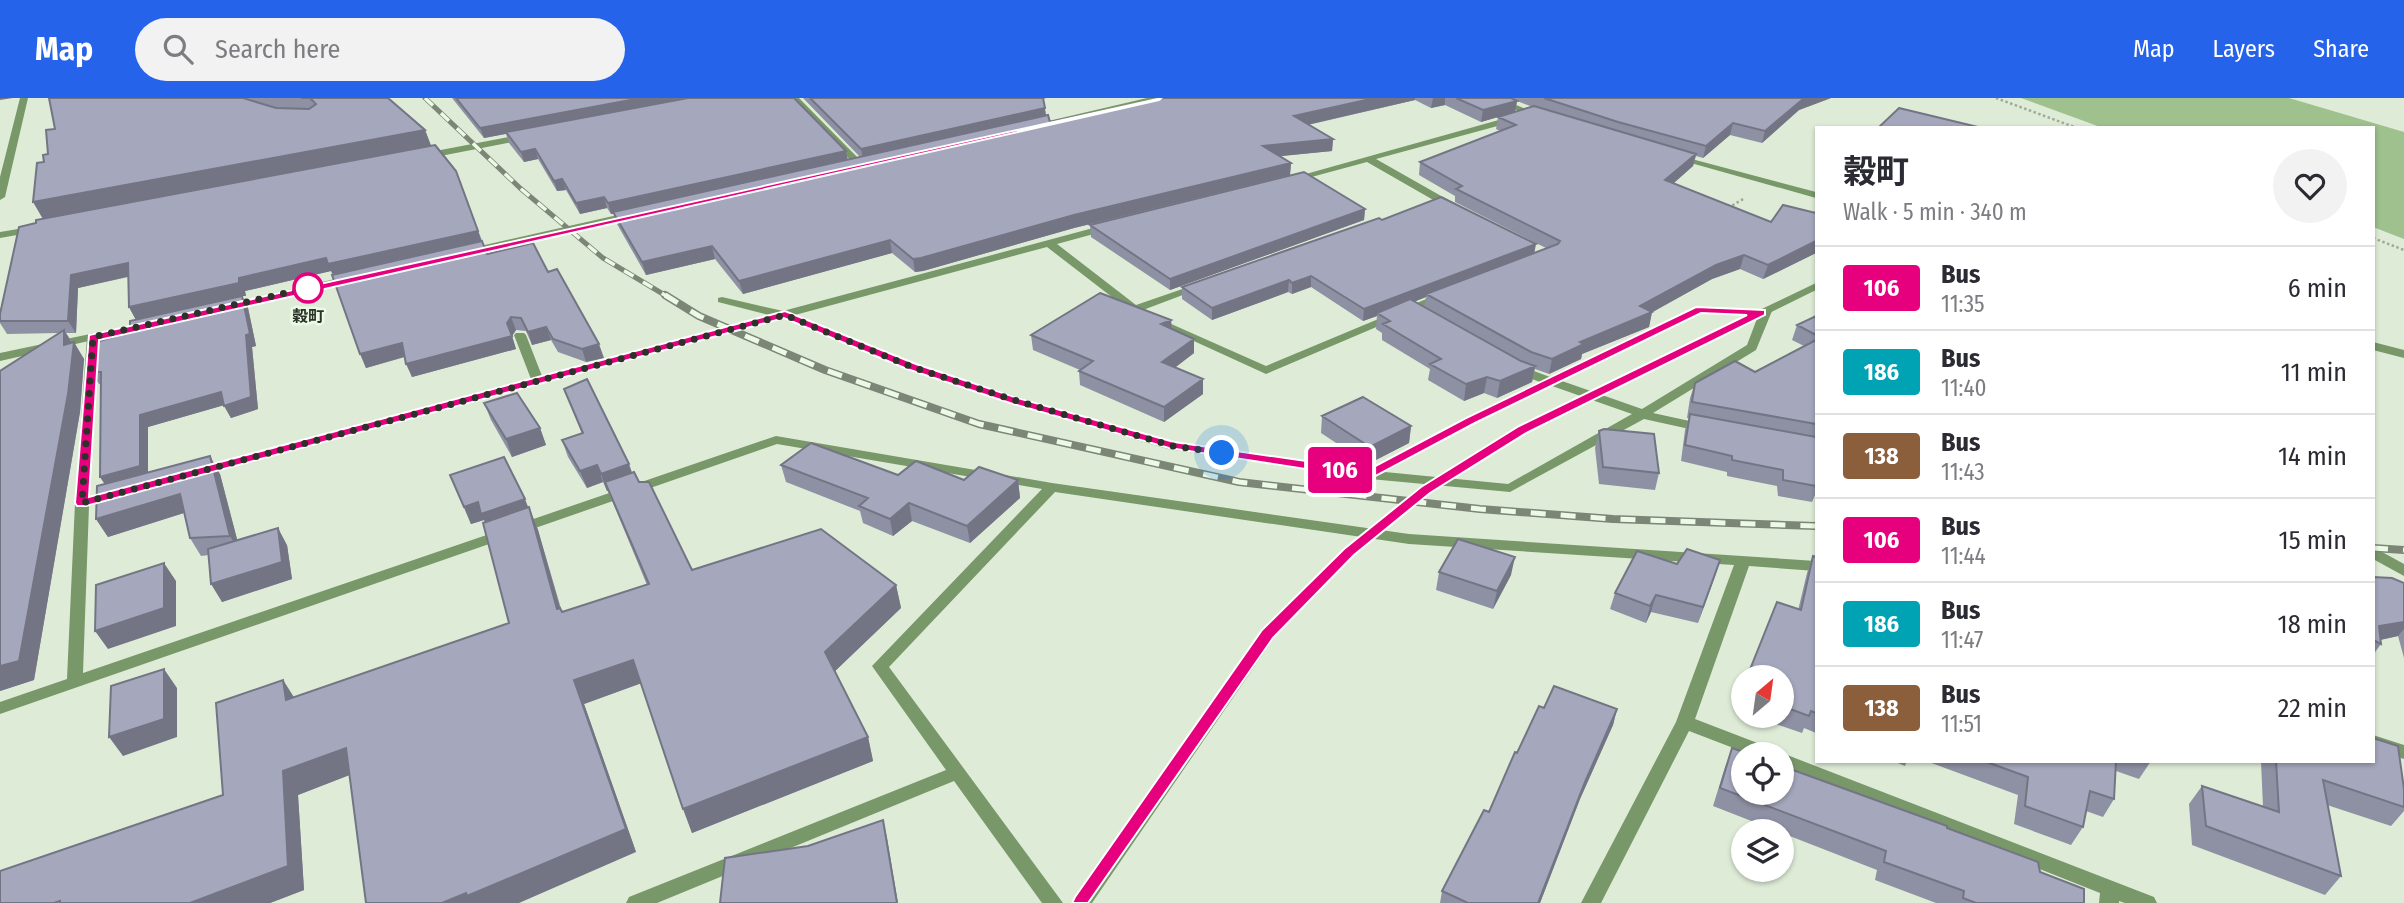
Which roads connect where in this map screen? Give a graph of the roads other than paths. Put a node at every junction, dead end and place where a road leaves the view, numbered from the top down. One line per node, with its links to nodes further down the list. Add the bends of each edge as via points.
1 (24, 98): 17 (street)
2 (794, 98): 13 (street)
3 (1159, 98): 7 (street)
4 (1492, 98): 5 (street)
5 (1531, 113): 6 (street); 11 (street)
6 (1544, 117)
7 (1026, 127)
8 (541, 134): 10 (street)
9 (1669, 154): 16 (street)
10 (416, 158)
11 (1370, 160): 15 (street); 18 (street)
12 (870, 162): 13 (street)
13 (859, 164): 14 (street)
14 (847, 167)
15 (1276, 184)
16 (1815, 195)
17 (0, 197)
18 (1439, 200): 19 (street); 21 (street)
19 (1427, 205)
20 (645, 212): 26 (street)
21 (1464, 212)
22 (1115, 225): 25 (street)
23 (46, 227): 24 (street)
24 (0, 235)
25 (1048, 242): 33 (street); 35 (street)
26 (450, 256)
27 (371, 274): 32 (street)
28 (1210, 283): 33 (street)
29 (1815, 286): 34 (street)
30 (1460, 289): 33 (street, via 1266,370)
31 (722, 300): 35 (street)
32 (212, 310)
33 (1133, 310)
34 (1763, 312): 44 (street, via 1700,309); 45 (street, via 1752,347); 67 (street, via 1523,429 1425,490 1349,552 1268,634)
35 (785, 315): 43 (street); 48 (street, via 912,367 1173,446)
36 (160, 322): 38 (street)
37 (520, 335): 43 (street)
38 (93, 337): 41 (street); 51 (street)
39 (2375, 347): 40 (street)
40 (2404, 354)
41 (0, 357)
42 (1500, 359): 44 (street)
43 (538, 382): 47 (street)
44 (1552, 383): 45 (street); 48 (street, via 1471,420)
45 (1641, 415): 46 (street); 48 (street, via 1510,488)
46 (1712, 429)
47 (189, 475)
48 (1370, 475)
49 (1052, 487): 53 (street, via 1409,539); 56 (street, via 776,440); 63 (street, via 880,666)
50 (122, 493): 51 (street)
51 (82, 503): 56 (street)
52 (2375, 553): 55 (street)
53 (1743, 562): 54 (street); 58 (street)
54 (1815, 566)
55 (2404, 571)
56 (75, 680): 57 (street)
57 (0, 708)
58 (1685, 722): 59 (street); 68 (street)
59 (1736, 742)
60 (2375, 742): 61 (street)
61 (2404, 752)
62 (1794, 765): 64 (street)
63 (956, 773): 65 (street); 66 (street)
64 (2110, 896): 69 (street)
65 (636, 903)
66 (1053, 903)
67 (1081, 903)
68 (1591, 903)
69 (2147, 903)

